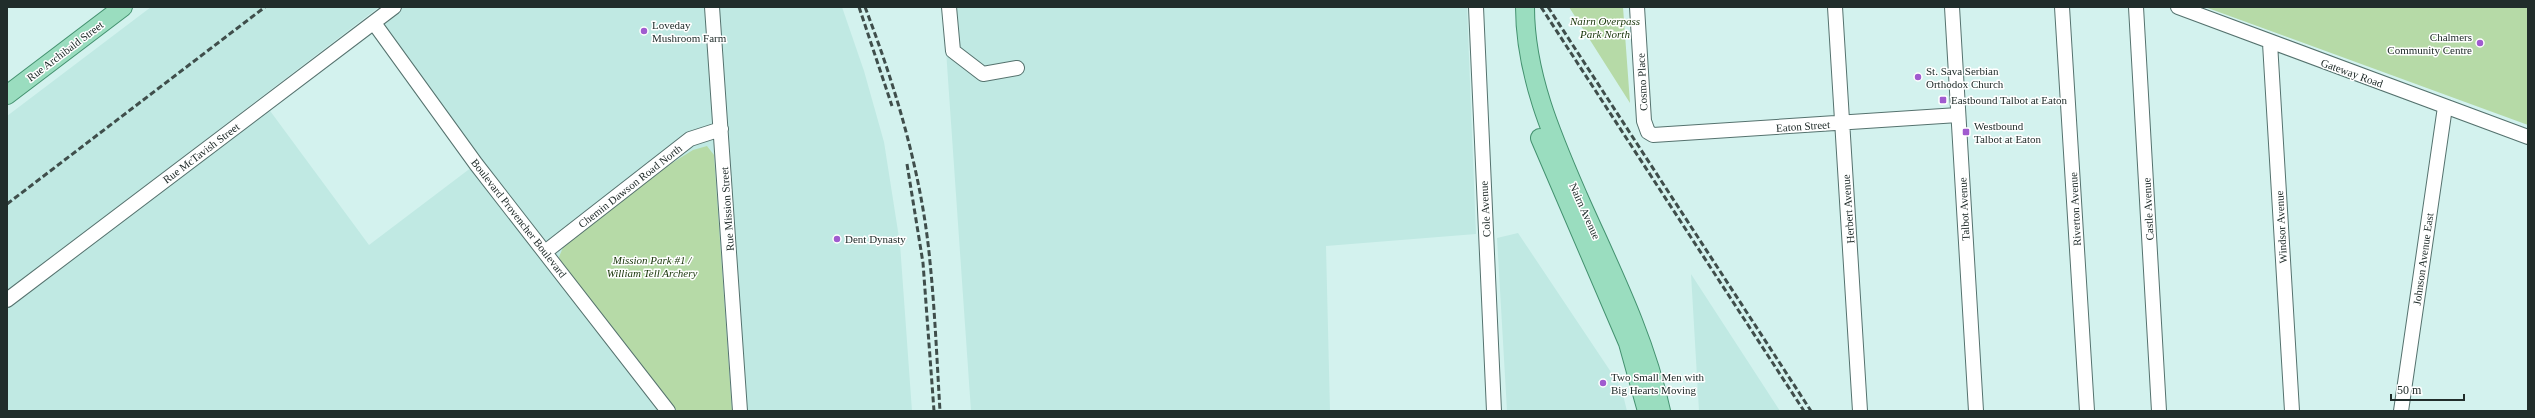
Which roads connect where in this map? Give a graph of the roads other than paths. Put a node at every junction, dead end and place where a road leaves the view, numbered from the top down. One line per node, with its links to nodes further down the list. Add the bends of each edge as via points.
1 (123, 7): 17 (main road, Rue Archibald Street)
2 (394, 7): 14 (street, Rue McTavish Street)
3 (712, 7): 21 (street, Rue Mission Street)
4 (949, 7): 16 (street, via 953,51 983,74)
5 (1476, 7): 29 (street, Cole Avenue)
6 (1514, 7): 24 (main road, Nairn Avenue, via 1522,79 1534,122)
7 (1525, 7): 24 (main road, Nairn Avenue, via 1534,76)
8 (1638, 7): 22 (street, Cosmo Place, via 1644,120)
9 (1835, 7): 20 (street, Herbert Avenue)
10 (1952, 7): 19 (street, Talbot Avenue)
11 (2062, 7): 34 (street, Riverton Avenue)
12 (2136, 7): 35 (street, Castle Avenue)
13 (2178, 7): 15 (street, Gateway Road)
14 (374, 23): 25 (street, Boulevard Provencher Boulevard, via 476,164); 26 (street, Rue McTavish Street)
15 (2270, 43): 18 (street, Gateway Road); 36 (street, Windsor Avenue)
16 (1017, 68)
17 (7, 96)
18 (2445, 107): 23 (street, Gateway Road); 37 (street, Johnson Avenue East)
19 (1958, 116): 20 (street, Eaton Street); 33 (street, Talbot Avenue)
20 (1842, 123): 22 (street, Eaton Street, via 1657,135); 32 (street, Herbert Avenue)
21 (721, 129): 25 (street, Chemin Dawson Road North, via 690,139); 28 (street, Rue Mission Street)
22 (1648, 132)
23 (2528, 137)
24 (1556, 161): 30 (main road, Nairn Avenue, via 1628,344); 31 (main road, Nairn Avenue, via 1638,333)
25 (545, 252): 27 (street, Boulevard Provencher Boulevard)
26 (7, 300)
27 (668, 411)
28 (740, 411)
29 (1494, 411)
30 (1647, 411)
31 (1661, 411)
32 (1860, 411)
33 (1976, 411)
34 (2087, 411)
35 (2160, 411)
36 (2292, 411)
37 (2401, 411)

